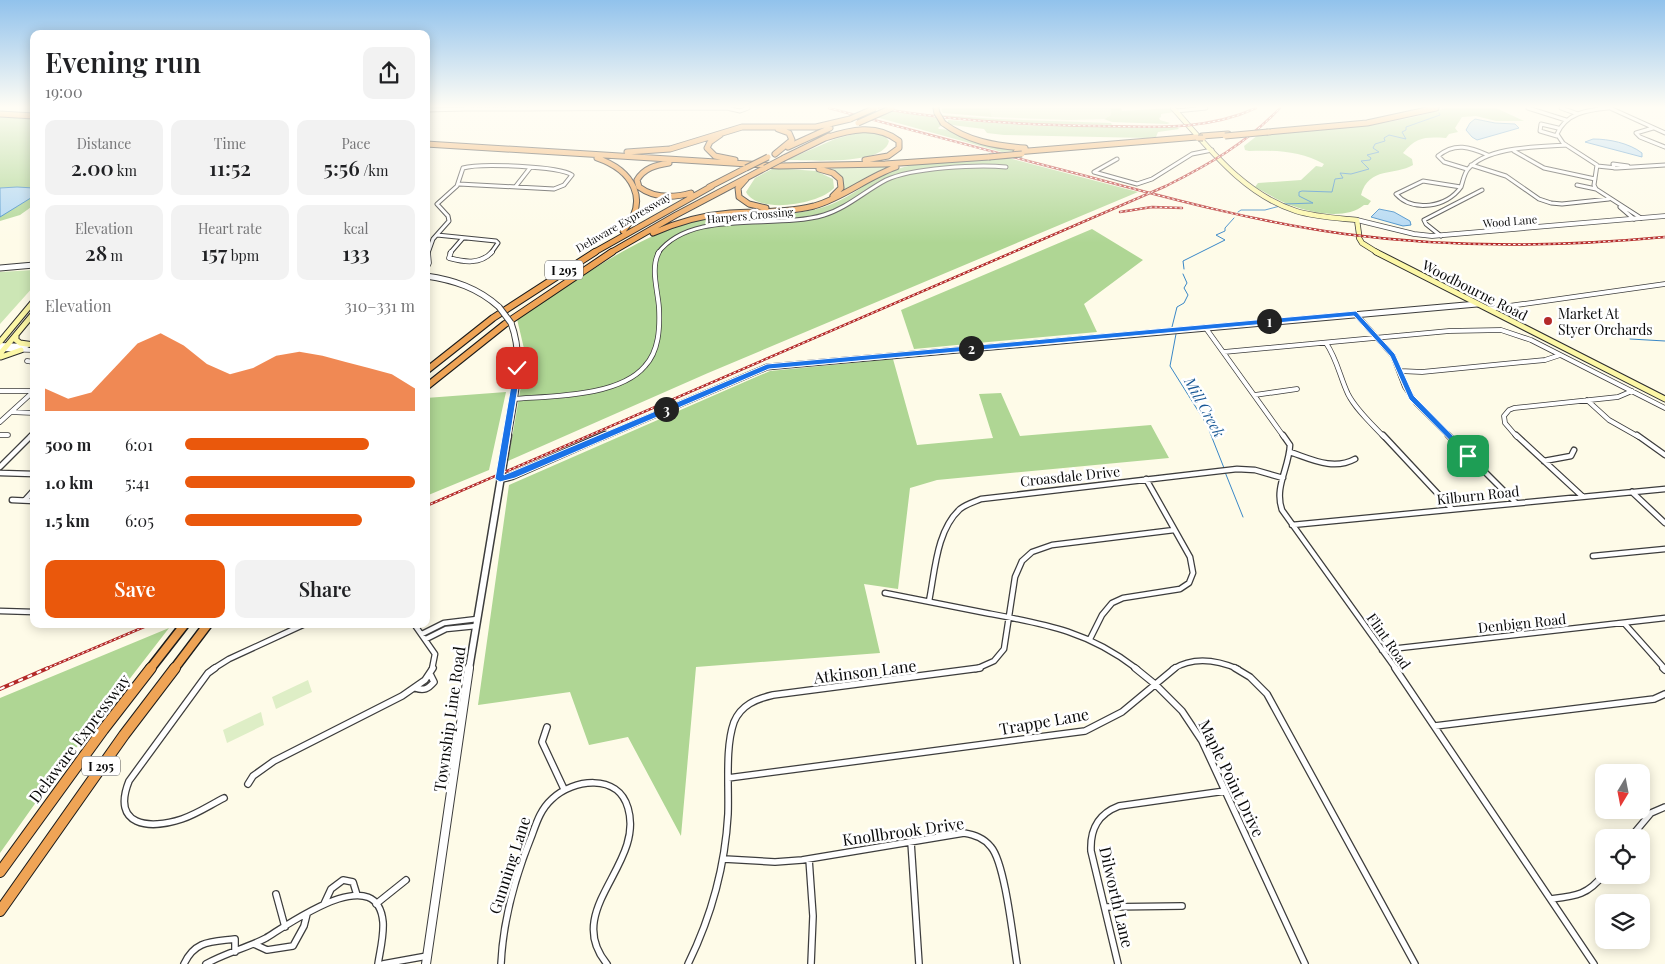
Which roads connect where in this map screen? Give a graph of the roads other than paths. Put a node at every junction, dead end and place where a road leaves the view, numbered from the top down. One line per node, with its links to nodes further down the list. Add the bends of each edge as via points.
1 (554, 153): 51 (highway, via 609,162 624,171 632,185 637,209 634,220)
2 (561, 153): 22 (highway)
3 (614, 153): 19 (highway)
4 (710, 153): 19 (highway)
5 (794, 153): 29 (highway, I 295, bridge)
6 (893, 153): 20 (highway)
7 (1019, 153): 17 (highway, bridge)
8 (1197, 153): 18 (street, via 1137,184 1094,172)
9 (1215, 153): 42 (main road, via 1253,190 1294,210)
10 (1443, 153): 30 (street, via 1438,156 1444,162)
11 (1483, 153): 16 (street)
12 (1498, 153): 16 (street)
13 (1518, 153): 31 (street, via 1544,168)
14 (1580, 153): 26 (street)
15 (775, 154): 35 (highway, I 295, bridge)
16 (1488, 155): 23 (street)
17 (986, 156): 20 (highway); 21 (highway)
18 (1117, 159)
19 (745, 161): 20 (highway)
20 (849, 162)
21 (925, 162): 25 (highway); 52 (highway, via 885,170 835,199 814,206 719,214 683,221)
22 (711, 163): 25 (highway); 35 (highway, via 655,166 640,174 637,184 646,192 667,197 690,194)
23 (1471, 165): 30 (street); 39 (street, via 1506,176 1539,199 1552,203)
24 (1665, 165): 26 (street)
25 (779, 166): 29 (highway, via 830,172 840,179 841,188 831,197 806,206 756,206 742,200 737,190 744,181)
26 (1597, 166): 31 (street)
27 (1006, 167): 85 (street, Harpers Crossing, via 990,165 908,172 823,215 798,220 718,225 677,237 655,258 659,326 654,352 639,372 603,389)
28 (530, 168): 32 (street, via 470,165 463,168); 34 (street); 34 (street, via 566,171 572,175 564,186 558,188)
29 (764, 168): 52 (highway, I 295, via 678,213)
30 (1467, 169): 36 (street)
31 (1595, 180): 37 (street)
32 (459, 184): 34 (street); 47 (street, via 437,204 449,218)
33 (1577, 185): 37 (street)
34 (516, 186)
35 (712, 186): 51 (highway, Delaware Expressway / I 295)
36 (1461, 187): 36 (street, via 1457,193 1427,206 1406,203 1396,194 1423,181)
37 (1596, 189): 39 (street)
38 (1482, 190): 48 (street, via 1424,220)
39 (1609, 199): 40 (street)
40 (1620, 205): 43 (street); 44 (street)
41 (1665, 216): 43 (street, Wood Lane)
42 (1325, 217): 45 (main road); 46 (main road, via 1348,222)
43 (1641, 218): 44 (street, Wood Lane)
44 (1634, 219): 48 (street, Wood Lane)
45 (1357, 220): 46 (main road, Woodbourne Road); 48 (street, Wood Lane, via 1414,234)
46 (1358, 228): 57 (main road, Woodbourne Road, via 1362,243 1374,251)
47 (437, 235): 49 (street); 50 (street)
48 (1441, 236)
49 (463, 238): 49 (street, via 496,241 498,243 482,262 449,258)
50 (430, 243)
51 (588, 255): 76 (highway, Delaware Expressway / I 295, via 486,324)
52 (600, 260): 78 (highway, I 295, via 492,333)
53 (30, 265): 54 (street)
54 (0, 268)
55 (430, 277): 85 (street, Township Line Road, bridge, via 461,283 481,292 512,323 519,355)
56 (1665, 284): 59 (street)
57 (1477, 304): 59 (main road, Woodbourne Road); 60 (street)
58 (30, 307): 66 (main road)
59 (1487, 309): 86 (main road, Woodbourne Road)
60 (1356, 313): 62 (street); 64 (street)
61 (30, 318): 63 (main road)
62 (1205, 326): 71 (street); 104 (street, via 767,366)
63 (16, 336): 66 (main road); 67 (main road, via 20,343)
64 (1379, 338): 65 (street); 72 (street, via 1494,329 1524,337); 77 (street)
65 (1326, 343): 71 (street); 114 (street, via 1334,354 1342,384 1353,403)
66 (3, 346): 68 (street); 70 (street); 73 (main road)
67 (30, 346)
68 (30, 347)
69 (30, 348): 70 (street)
70 (21, 350): 73 (main road)
71 (1224, 352): 84 (street)
72 (1560, 355): 77 (street, via 1549,360 1422,372); 82 (street)
73 (0, 356)
74 (27, 361): 75 (street)
75 (30, 361)
76 (430, 368)
77 (1400, 371): 113 (street, via 1408,393 1416,403)
78 (430, 384)
79 (1297, 389): 84 (street)
80 (0, 391): 81 (street)
81 (30, 391)
82 (1632, 391): 87 (street, via 1623,396); 88 (street)
83 (30, 394): 89 (street)
84 (1255, 395): 96 (street, via 1288,440)
85 (514, 399): 104 (street, Township Line Road)
86 (1665, 399)
87 (1587, 400): 97 (street, via 1609,420 1653,444); 99 (street, via 1518,407 1506,412 1504,420 1508,428)
88 (1665, 408)
89 (11, 412): 90 (street); 91 (street)
90 (30, 413)
91 (0, 422)
92 (0, 435): 93 (street)
93 (8, 435)
94 (30, 437): 100 (street)
95 (1574, 450): 99 (street, via 1571,456)
96 (1290, 452): 98 (street, via 1335,465 1345,465); 103 (street, Flint Road)
97 (1665, 455)
98 (1355, 459)
99 (1544, 461): 109 (street)
100 (0, 467)
101 (0, 473): 102 (street)
102 (30, 474)
103 (1282, 478): 105 (street, Croasdale Drive, via 1244,469); 116 (street, Flint Road, via 1278,499)
104 (500, 479): 126 (street, Township Line Road)
105 (1146, 479): 117 (street); 121 (street, Croasdale Drive, via 999,496 966,505 946,529)
106 (1665, 488): 107 (street, Kilburn Road)
107 (1632, 492): 109 (street, Kilburn Road); 115 (street)
108 (30, 494): 111 (street)
109 (1582, 496): 113 (street, Kilburn Road)
110 (12, 500): 111 (street)
111 (24, 500): 112 (street)
112 (30, 501)
113 (1516, 503): 114 (street, Kilburn Road)
114 (1452, 509): 116 (street, Kilburn Road)
115 (1665, 523)
116 (1292, 525): 134 (street, Flint Road)
117 (1174, 530): 124 (street, Atkinson Lane, via 1064,543 1036,550 1022,561 1017,571); 133 (street, via 1192,563 1191,582 1177,590 1114,602)
118 (1665, 549): 119 (street)
119 (1593, 556)
120 (885, 593): 121 (street, Maple Point Drive)
121 (929, 601): 124 (street, Maple Point Drive)
122 (0, 611): 123 (street)
123 (30, 612)
124 (1010, 617): 133 (street, Maple Point Drive, via 1055,626); 140 (street, Atkinson Lane, via 1003,652 991,664 978,669 754,700 741,709 732,726)
125 (1665, 618): 127 (street, Denbign Road)
126 (477, 623): 132 (street); 165 (street, Township Line Road)
127 (1624, 623): 134 (street, Denbign Road); 135 (street)
128 (182, 628): 150 (highway, Delaware Expressway / I 295)
129 (205, 628): 160 (highway, I 295, via 124,735)
130 (296, 628): 144 (street, via 224,662 208,673 124,790 122,806 131,818 144,822 173,822)
131 (417, 628): 132 (street)
132 (424, 637): 141 (street, via 436,660 430,674 414,688 274,761 253,776)
133 (1090, 639): 136 (street, Maple Point Drive, via 1121,657)
134 (1382, 650): 138 (street, Flint Road)
135 (1665, 670)
136 (1156, 685): 140 (street, Trappe Lane, via 1117,717 1085,731); 143 (street, Maple Point Drive, via 1182,711 1197,733); 178 (street, Trappe Lane, via 1176,667 1205,660 1240,670 1263,688)
137 (1665, 694): 138 (street, via 1654,699)
138 (1435, 726): 155 (street, Flint Road)
139 (547, 727): 142 (street, via 542,742)
140 (728, 778): 148 (street, Atkinson Lane)
141 (248, 784)
142 (564, 789): 170 (street, Gunning Lane, via 547,804 537,822 509,903); 171 (street, Gunning Lane, via 580,783 607,785 621,795 628,809 630,821 624,850 593,921 595,946)
143 (1225, 791): 159 (street, Dilworth Lane, via 1126,804 1102,813 1090,840); 177 (street, Maple Point Drive)
144 (224, 798)
145 (1665, 808): 146 (street, via 1651,813)
146 (1638, 829)
147 (911, 842): 149 (street, Knollbrook Drive); 174 (street); 175 (street, Knollbrook Drive, via 964,833 980,837 993,848 1001,868)
148 (724, 859): 149 (street, Knollbrook Drive, via 775,862); 172 (street, Atkinson Lane, via 713,905)
149 (809, 859): 173 (street, via 813,916)
150 (0, 872)
151 (406, 880): 157 (street)
152 (1597, 884): 155 (street, via 1584,894)
153 (276, 894): 162 (street)
154 (357, 895): 156 (street); 156 (street, via 353,882 343,880 331,889); 157 (street)
155 (1551, 899): 179 (street, Flint Road)
156 (324, 904): 161 (street)
157 (376, 904): 168 (street, via 383,929)
158 (1182, 906): 159 (street)
159 (1105, 907): 176 (street, Dilworth Lane)
160 (0, 911)
161 (307, 914): 162 (street); 163 (street, via 293,946 265,951)
162 (284, 927): 163 (street)
163 (254, 944): 164 (street)
164 (235, 952): 166 (street, via 235,938 197,946 188,953); 167 (street)
165 (426, 960): 169 (street)
166 (184, 964)
167 (206, 964)
168 (378, 964)
169 (383, 964)
170 (501, 964)
171 (606, 964)
172 (688, 964)
173 (811, 964)
174 (919, 964)
175 (1016, 964)
176 (1118, 964)
177 (1305, 964)
178 (1415, 964)
179 (1594, 964)

